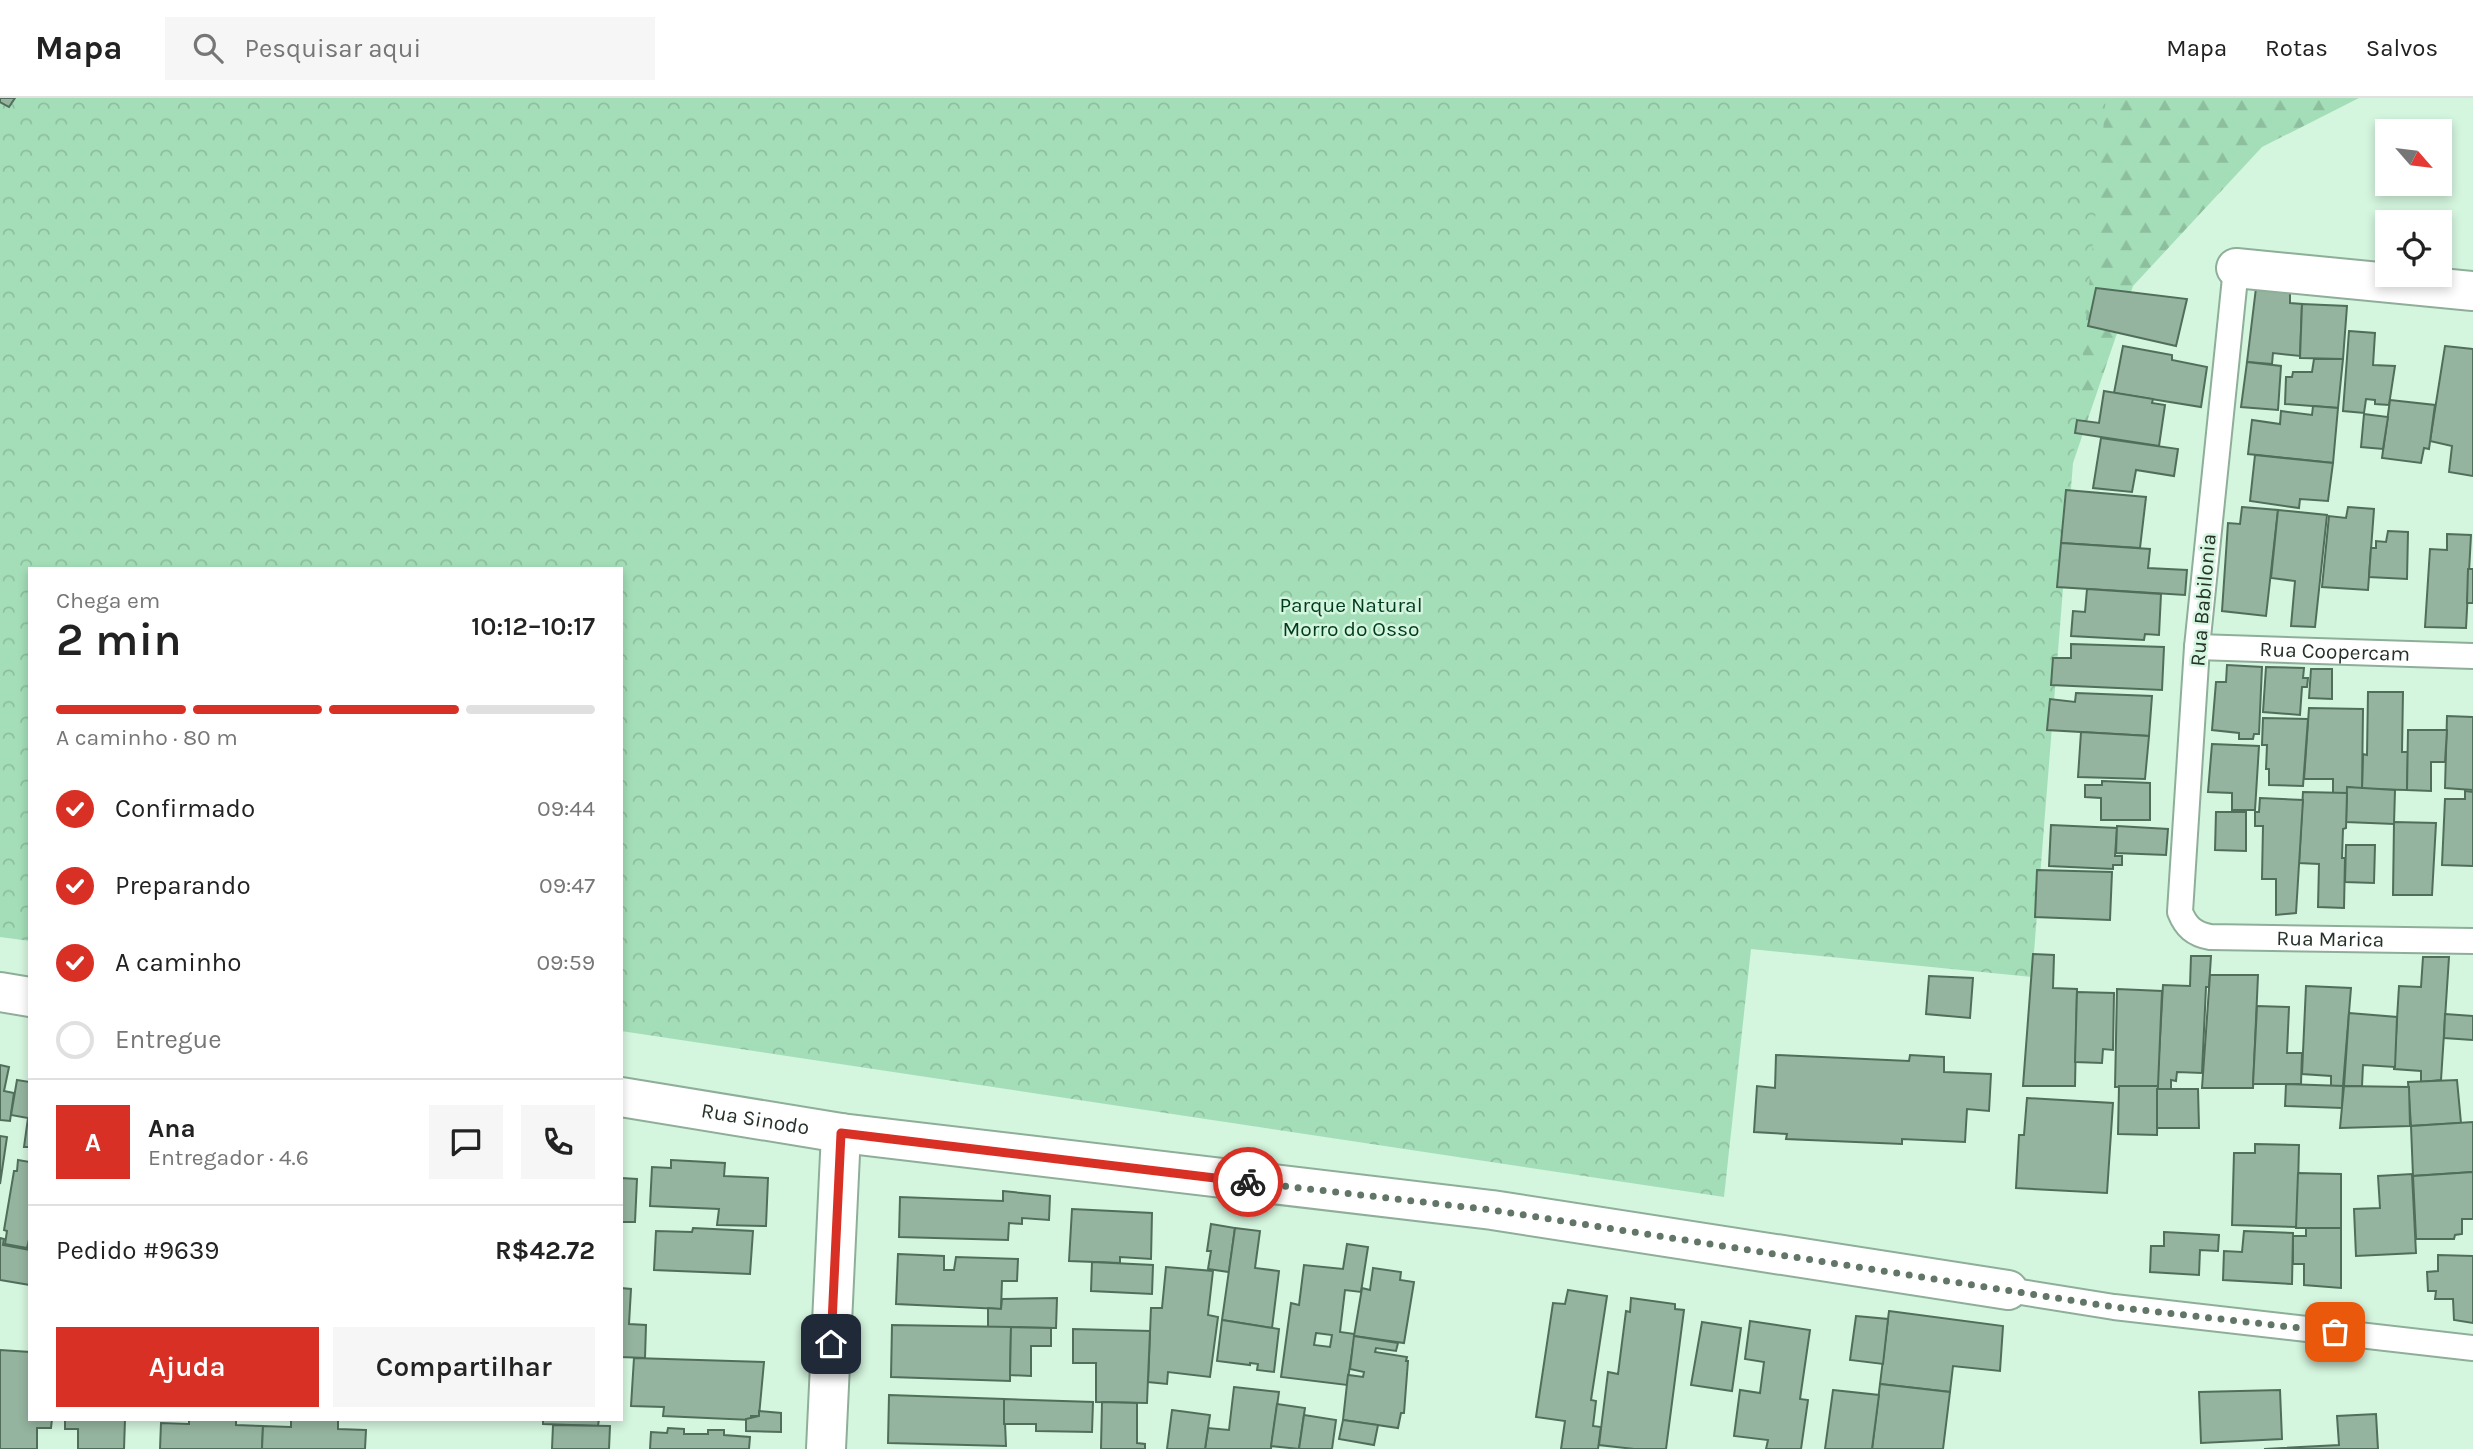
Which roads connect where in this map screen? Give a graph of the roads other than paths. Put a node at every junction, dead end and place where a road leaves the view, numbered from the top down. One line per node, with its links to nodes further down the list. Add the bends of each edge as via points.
1 (2236, 268): 2 (street); 3 (lane, Rua Babilonia)
2 (2473, 290)
3 (2197, 647): 4 (lane, Rua Coopercam); 5 (lane, Rua Babilonia, via 2180,912)
4 (2473, 656)
5 (2190, 930): 6 (lane, Rua Marica, via 2210,937)
6 (2473, 941)
7 (0, 992): 8 (street)
8 (28, 997)
9 (623, 1097): 10 (street, Rua Sinodo)
10 (841, 1133): 11 (street, Rua Sinodo, via 1492,1210); 13 (street)
11 (2008, 1290): 12 (lane, Rua Sinodo, via 2114,1307)
12 (2473, 1348)
13 (826, 1449)

